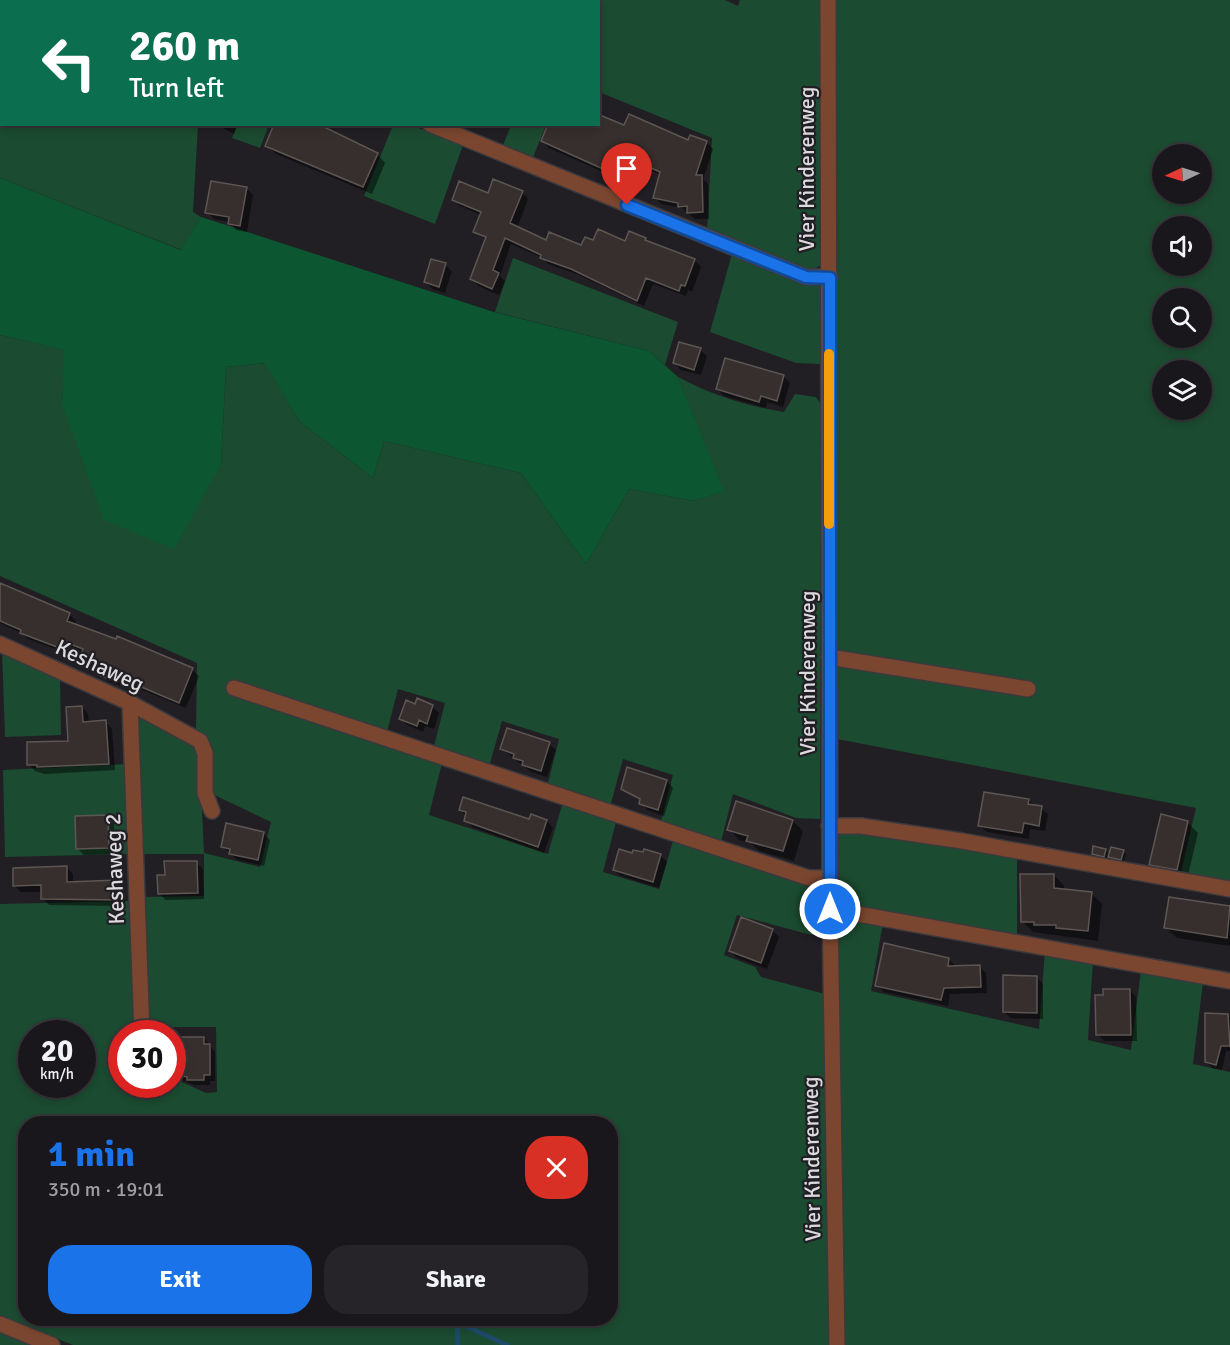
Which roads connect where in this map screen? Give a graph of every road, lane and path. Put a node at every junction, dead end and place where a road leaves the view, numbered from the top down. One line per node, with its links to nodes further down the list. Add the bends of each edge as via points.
1 (828, 0): 3 (street, Vier Kinderenweg)
2 (435, 126): 3 (street, via 806,277)
3 (830, 278): 5 (street, Vier Kinderenweg)
4 (0, 644): 8 (street, Keshaweg)
5 (829, 657): 7 (street); 10 (street, Vier Kinderenweg)
6 (234, 688): 11 (street, via 809,878)
7 (1028, 689)
8 (130, 703): 9 (street, Keshaweg, via 200,741 205,753 205,793); 15 (street, Keshaweg 2)
9 (212, 811)
10 (829, 826): 11 (street, Vier Kinderenweg); 12 (street, via 861,826 962,841)
11 (830, 878): 13 (street, Vier Kinderenweg)
12 (1230, 890)
13 (830, 909): 14 (street); 18 (street, Vier Kinderenweg)
14 (1230, 981)
15 (141, 1020)
16 (0, 1324): 17 (street)
17 (52, 1345)
18 (837, 1345)

